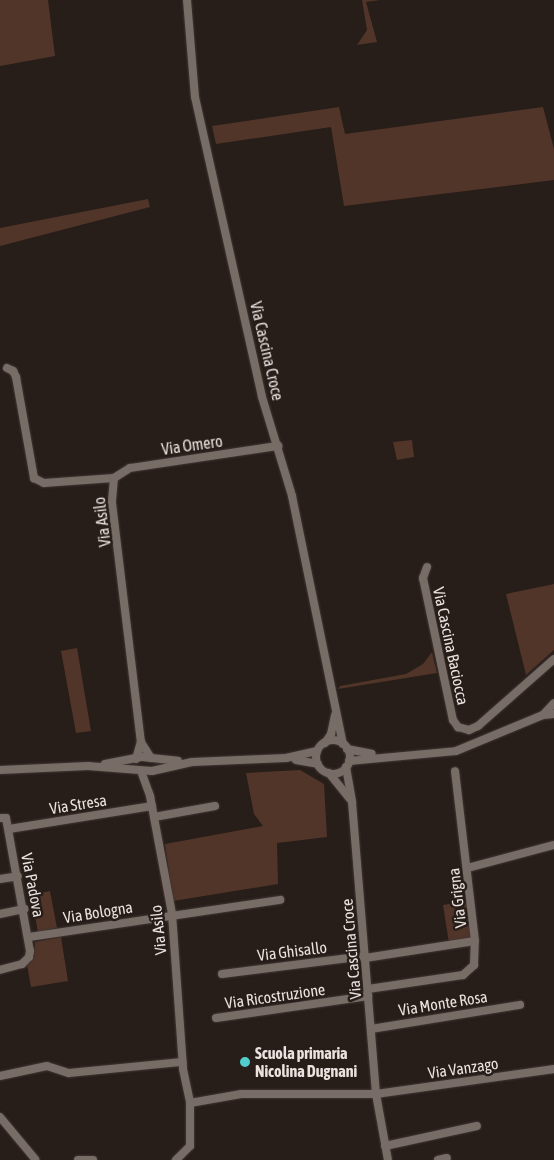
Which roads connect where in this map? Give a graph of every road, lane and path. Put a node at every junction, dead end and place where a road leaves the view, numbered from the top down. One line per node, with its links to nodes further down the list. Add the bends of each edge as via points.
1 (187, 0): 3 (street, Via Cascina Croce, via 195,97 254,363)
2 (7, 368): 4 (street, via 16,377 34,478 44,483)
3 (278, 446): 4 (street, Via Omero, via 130,468); 8 (street, Via Cascina Croce, via 292,496)
4 (114, 478): 11 (street, Via Asilo, via 112,503)
5 (427, 567): 6 (street, Via Cascina Baciocca, via 422,578 453,720 458,727 469,730 478,726)
6 (554, 658)
7 (554, 703): 10 (street)
8 (335, 706): 12 (street, Via Cascina Croce, via 334,724); 13 (street, Via Cascina Croce)
9 (554, 714): 10 (street)
10 (542, 715): 15 (street, via 456,751)
11 (141, 742): 16 (street, Via Asilo); 18 (street, Via Asilo)
12 (325, 742): 13 (street, via 334,741); 14 (street)
13 (345, 747): 15 (street); 21 (street)
14 (317, 751): 17 (street); 20 (street)
15 (384, 755): 21 (street)
16 (151, 758): 18 (street); 19 (street)
17 (286, 758): 19 (street); 20 (street)
18 (136, 759): 22 (street)
19 (192, 762): 24 (street)
20 (318, 764): 27 (street)
21 (348, 764): 27 (street, via 339,773); 29 (street, Via Cascina Croce)
22 (88, 766): 23 (street); 25 (street)
23 (0, 770)
24 (156, 770): 25 (street); 28 (street, Via Asilo, via 151,779)
25 (141, 771): 28 (street, Via Asilo)
26 (455, 771): 36 (street, Via Grigna)
27 (329, 773): 29 (street)
28 (150, 796): 30 (street, Via Asilo)
29 (352, 802): 45 (street, Via Cascina Croce)
30 (152, 806): 32 (street, Via Asilo); 34 (street, Via Stresa)
31 (215, 806): 32 (street)
32 (154, 817): 42 (street, Via Asilo)
33 (3, 818): 34 (street, Via Padova)
34 (8, 829): 37 (street, Via Padova)
35 (554, 845): 36 (street)
36 (467, 868): 44 (street, Via Grigna)
37 (18, 876): 38 (street); 40 (street, Via Padova)
38 (0, 879)
39 (280, 900): 42 (street, Via Bologna)
40 (24, 909): 41 (street); 43 (street, Via Padova)
41 (0, 914)
42 (172, 914): 43 (street, Via Bologna); 52 (street, Via Asilo)
43 (29, 937): 46 (street, Via Padova, via 29,957 22,964)
44 (475, 941): 45 (street, Via Grigna); 48 (street, Via Ricostruzione, via 474,965 463,975)
45 (365, 957): 47 (street, Via Ghisallo); 48 (street, Via Cascina Croce)
46 (0, 970)
47 (222, 974)
48 (368, 993): 50 (street, Via Ricostruzione); 51 (street, Via Cascina Croce)
49 (520, 1005): 51 (street, Via Monte Rosa)
50 (216, 1018)
51 (371, 1029): 55 (street, Via Cascina Croce)
52 (182, 1062): 54 (street, via 71,1073 47,1066); 56 (street, Via Asilo)
53 (554, 1069): 55 (street, Via Vanzago)
54 (0, 1076)
55 (376, 1094): 56 (street, Via Vanzago, via 241,1094); 59 (street, Via Cascina Croce)
56 (190, 1103): 65 (street, Via Asilo, via 190,1146)
57 (0, 1117): 62 (street)
58 (477, 1126): 59 (street)
59 (385, 1146): 66 (street, Via Cascina Croce)
60 (447, 1158): 67 (street)
61 (26, 1160): 62 (street)
62 (36, 1160)
63 (78, 1160): 64 (street)
64 (93, 1160)
65 (176, 1160)
66 (388, 1160)
67 (438, 1160)

